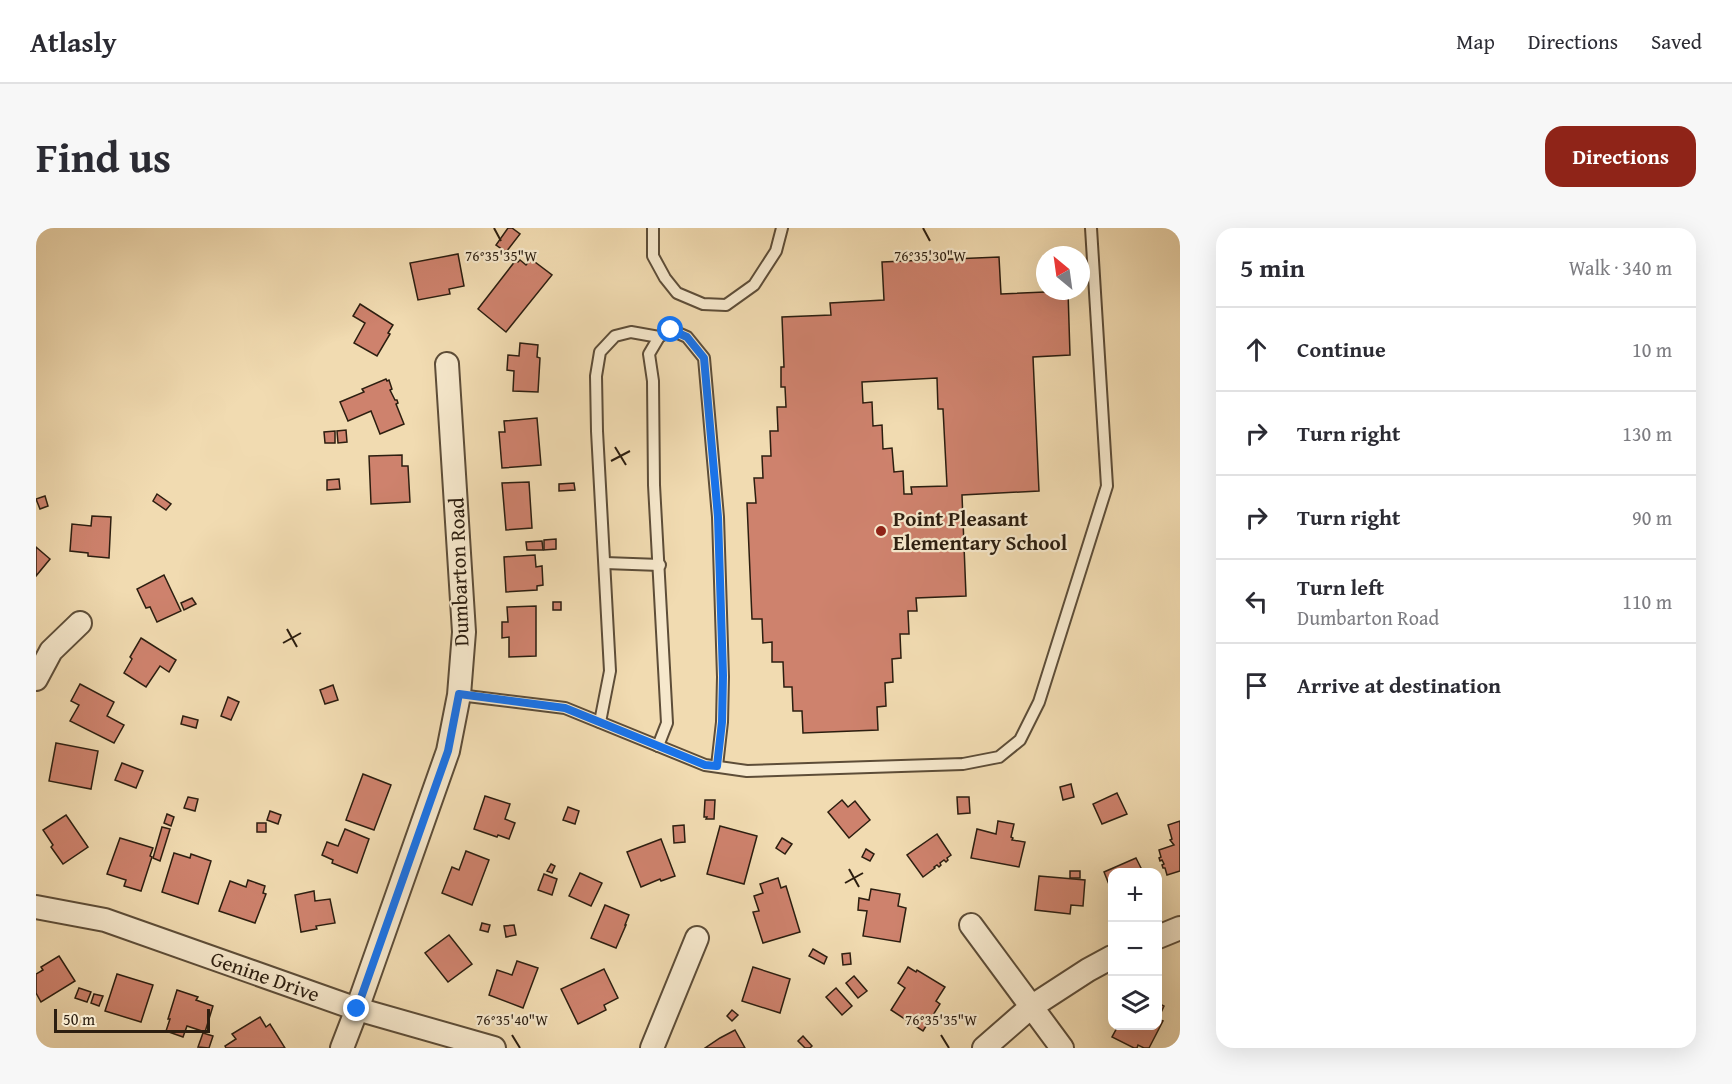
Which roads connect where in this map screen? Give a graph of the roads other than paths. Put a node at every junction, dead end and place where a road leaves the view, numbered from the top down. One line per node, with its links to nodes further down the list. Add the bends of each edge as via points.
1 (654, 228): 2 (lane, via 653,256 677,292 703,304 726,305 754,285 776,251)
2 (782, 228)
3 (1091, 228): 13 (lane, via 1107,486 1039,702 1020,740 999,757 963,764 747,771)
4 (659, 337): 6 (lane, via 631,332 615,336 600,352 596,376 597,430); 7 (lane, via 649,354); 13 (lane, via 671,330 687,337 704,358 719,528 723,676)
5 (447, 364): 10 (street, Dumbarton Road, via 465,632)
6 (605, 563): 7 (lane); 11 (lane, via 610,670)
7 (660, 565): 12 (lane, via 667,723)
8 (80, 623): 9 (street, via 51,651)
9 (36, 680)
10 (459, 694): 11 (lane, via 565,708); 21 (street, Dumbarton Road, via 448,751)
11 (600, 722): 12 (lane)
12 (658, 746): 13 (lane)
13 (717, 766)
14 (36, 907): 21 (street, Genine Drive, via 105,920)
15 (971, 925): 20 (street)
16 (1180, 928): 17 (street)
17 (1162, 935)
18 (697, 938): 24 (street)
19 (1108, 960): 20 (street)
20 (1031, 1007): 25 (street); 26 (street)
21 (357, 1009): 22 (street, Dumbarton Road); 23 (street, Genine Drive)
22 (342, 1048)
23 (494, 1048)
24 (652, 1048)
25 (984, 1048)
26 (1062, 1048)

